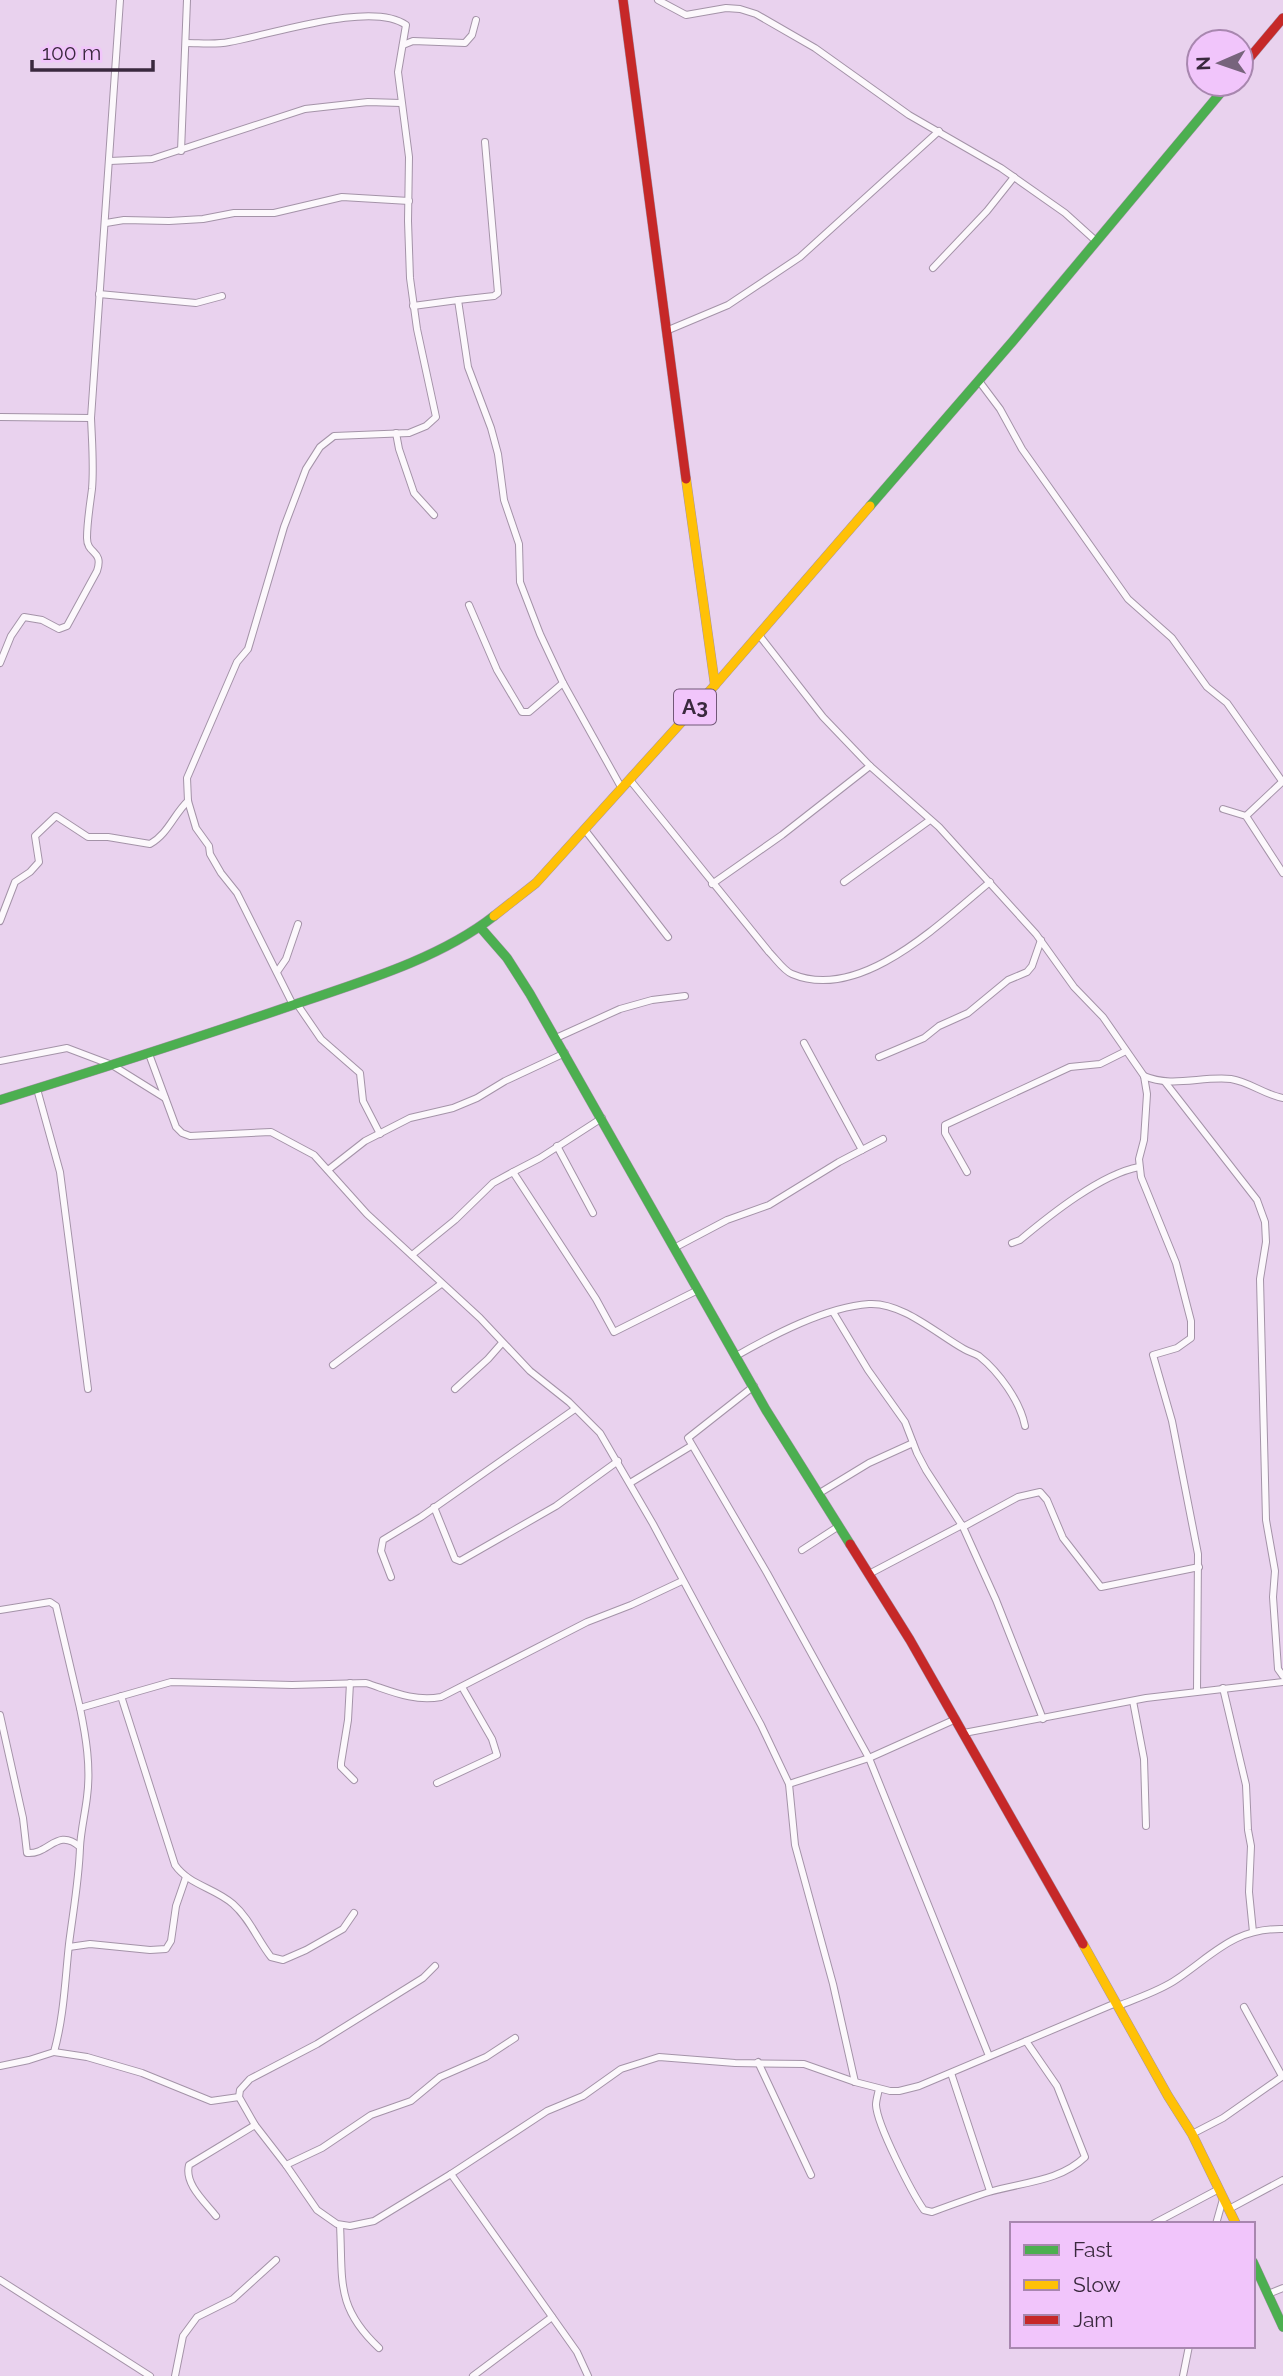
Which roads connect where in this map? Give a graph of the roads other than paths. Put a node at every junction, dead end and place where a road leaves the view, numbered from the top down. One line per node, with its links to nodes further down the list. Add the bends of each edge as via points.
1 (120, 0): 17 (street)
2 (187, 0): 9 (street)
3 (623, 0): 27 (main road)
4 (658, 0): 14 (street, via 686,15 726,8 755,14 815,48)
5 (1283, 18): 11 (main road)
6 (475, 20): 8 (street, via 465,43)
7 (406, 33): 8 (street); 9 (street, via 401,19 369,10 308,19 228,43); 10 (street)
8 (413, 41): 10 (street)
9 (186, 43): 16 (street)
10 (403, 45): 13 (street, via 398,72)
11 (1255, 51)
12 (1216, 98): 21 (main road, A3)
13 (401, 103): 16 (street, via 305,109); 19 (street, via 409,148)
14 (939, 131): 18 (street); 27 (street, via 800,257 728,305)
15 (485, 142): 25 (street, via 498,293)
16 (181, 151): 17 (street, via 145,161)
17 (110, 161): 20 (street)
18 (1014, 177): 21 (street); 22 (street)
19 (408, 201): 20 (street, via 342,197 274,213); 26 (street)
20 (106, 223): 23 (street)
21 (1096, 241): 28 (main road, A3)
22 (933, 268)
23 (99, 295): 24 (street, via 196,303); 30 (street)
24 (222, 296)
25 (458, 300): 26 (street); 36 (street, via 468,367 491,428 504,500 519,544 520,582)
26 (413, 306): 31 (street, via 436,417 419,430)
27 (666, 331): 37 (main road)
28 (978, 380): 34 (main road, A3); 40 (street, via 1021,449 1128,599 1172,638 1207,687 1227,703)
29 (0, 417): 30 (street)
30 (90, 418): 35 (street, via 92,486 86,540 99,556 97,571 67,626 60,629 24,617)
31 (396, 433): 32 (street, via 414,493); 42 (street, via 334,436 325,441 306,469 269,574 254,635 221,696 187,778)
32 (434, 515)
33 (469, 605): 36 (street, via 497,670 522,712)
34 (758, 634): 37 (main road, A3); 38 (street, via 823,717)
35 (0, 663)
36 (563, 683): 41 (street)
37 (715, 685): 39 (main road, A3)
38 (870, 766): 45 (street); 50 (street)
39 (629, 780): 41 (main road, A3); 50 (street)
40 (1283, 781): 44 (street)
41 (622, 789): 46 (main road, A3)
42 (188, 801): 51 (street, via 150,844 88,837 56,816 36,836 39,862 15,882); 56 (street, via 195,828 237,893)
43 (1223, 809): 44 (street)
44 (1246, 816): 47 (street)
45 (930, 820): 48 (street); 49 (street)
46 (585, 830): 53 (main road, A3, via 536,883); 54 (street)
47 (1283, 873)
48 (844, 882)
49 (990, 882): 50 (street, via 878,966 857,975 824,979 790,974); 55 (street)
50 (712, 884)
51 (0, 921)
52 (298, 924): 56 (street)
53 (480, 927): 58 (main road, A3, via 429,954); 59 (main road, via 507,958)
54 (668, 937)
55 (1041, 940): 61 (street); 64 (street, via 1027,972 1008,980 968,1013)
56 (277, 972): 58 (street)
57 (685, 996): 59 (street, via 620,1009)
58 (295, 1004): 63 (main road, A3); 74 (street, via 321,1039 360,1073 363,1101)
59 (556, 1038): 62 (main road)
60 (804, 1043): 77 (street)
61 (1126, 1051): 67 (street); 81 (street, via 1100,1064 1070,1067 945,1125)
62 (565, 1053): 73 (main road); 74 (street, via 477,1098 410,1118)
63 (149, 1054): 66 (main road, A3); 70 (street)
64 (879, 1057)
65 (0, 1061): 66 (street, via 67,1048)
66 (112, 1065): 69 (main road, A3); 70 (street)
67 (1144, 1076): 68 (street); 78 (street, via 1147,1094)
68 (1165, 1082): 71 (street, via 1235,1080); 111 (street, via 1256,1200 1265,1222 1260,1279 1266,1520 1275,1571)
69 (37, 1089): 72 (main road, A3); 93 (street, via 60,1172)
70 (164, 1098): 79 (street, via 176,1127 185,1135 271,1132 314,1155)
71 (1283, 1098)
72 (0, 1100)
73 (601, 1118): 76 (street); 84 (main road)
74 (380, 1133): 79 (street)
75 (883, 1139): 77 (street)
76 (557, 1146): 80 (street); 82 (street)
77 (862, 1150): 84 (street, via 769,1205 727,1220)
78 (1139, 1167): 83 (street, via 1115,1175); 106 (street, via 1176,1263 1191,1321 1187,1343 1153,1355 1172,1421)
79 (328, 1170): 85 (street)
80 (513, 1172): 85 (street, via 493,1183); 87 (street, via 614,1332)
81 (967, 1172)
82 (593, 1213)
83 (1012, 1242)
84 (674, 1248): 87 (main road)
85 (412, 1255): 86 (street)
86 (441, 1284): 89 (street); 91 (street)
87 (698, 1290): 90 (main road)
88 (833, 1312): 90 (street); 96 (street, via 859,1305 888,1306 978,1355 1010,1392); 97 (street, via 905,1422)
89 (502, 1343): 94 (street); 95 (street)
90 (736, 1356): 92 (main road)
91 (333, 1365)
92 (754, 1386): 98 (street, via 688,1438); 101 (main road)
93 (88, 1389)
94 (455, 1389)
95 (575, 1409): 99 (street, via 600,1433); 102 (street)
96 (1025, 1426)
97 (913, 1443): 101 (street); 104 (street)
98 (691, 1446): 100 (street); 126 (street)
99 (618, 1461): 100 (street); 102 (street, via 556,1506 460,1561 455,1559)
100 (630, 1483): 109 (street)
101 (818, 1494): 103 (main road)
102 (434, 1507): 108 (street, via 383,1540 381,1551)
103 (839, 1526): 105 (street); 107 (main road)
104 (962, 1526): 106 (street, via 1018,1497 1040,1492 1063,1538 1101,1587); 107 (street); 123 (street)
105 (802, 1550)
106 (1199, 1567): 118 (street)
107 (869, 1574): 124 (main road)
108 (391, 1577)
109 (682, 1581): 116 (street, via 587,1622); 129 (street)
110 (0, 1610): 121 (street, via 50,1602 57,1606)
111 (1278, 1669): 112 (street); 115 (street)
112 (1283, 1676)
113 (1283, 1682): 115 (street)
114 (350, 1683): 116 (street, via 426,1699); 119 (street, via 183,1681); 127 (street, via 341,1767)
115 (1271, 1683): 117 (street)
116 (462, 1687): 128 (street, via 497,1755)
117 (1223, 1688): 118 (street); 135 (street, via 1246,1785)
118 (1198, 1691): 120 (street)
119 (121, 1696): 121 (street); 132 (street, via 167,1845)
120 (1133, 1701): 123 (street); 130 (street, via 1144,1759)
121 (80, 1708): 131 (street, via 89,1768)
122 (0, 1715): 131 (street, via 27,1853 65,1839)
123 (1043, 1718): 125 (street)
124 (956, 1719): 125 (main road); 126 (street)
125 (964, 1733): 138 (main road)
126 (869, 1758): 129 (street); 143 (street)
127 (354, 1780)
128 (438, 1783)
129 (789, 1784): 148 (street, via 795,1844)
130 (1146, 1826)
131 (80, 1847): 136 (street)
132 (186, 1877): 133 (street, via 234,1905 277,1961 343,1929); 136 (street, via 166,1949)
133 (354, 1913)
134 (1283, 1929): 135 (street)
135 (1253, 1932): 138 (street, via 1207,1955 1176,1981)
136 (69, 1947): 142 (street)
137 (435, 1966): 150 (street, via 317,2043 250,2079)
138 (1117, 2004): 141 (street); 152 (main road)
139 (1244, 2007): 147 (street)
140 (515, 2038): 153 (street, via 440,2077 411,2101 371,2115 322,2148)
141 (1026, 2041): 143 (street); 157 (street, via 1057,2086 1085,2157 1074,2168 1051,2178)
142 (54, 2052): 145 (street); 150 (street, via 142,2073 211,2101)
143 (989, 2056): 146 (street)
144 (758, 2063): 148 (street, via 804,2064); 154 (street, via 675,2056 647,2059 547,2111); 155 (street)
145 (0, 2066)
146 (951, 2073): 149 (street, via 899,2091); 157 (street)
147 (1283, 2076): 152 (street)
148 (855, 2082): 149 (street)
149 (878, 2088): 157 (street, via 879,2116 924,2210)
150 (239, 2097): 151 (street)
151 (256, 2125): 153 (street); 160 (street, via 189,2165 190,2180)
152 (1192, 2134): 158 (main road)
153 (286, 2165): 164 (street, via 317,2210)
154 (451, 2174): 164 (street, via 374,2221); 170 (street)
155 (811, 2175)
156 (1283, 2180): 159 (street)
157 (990, 2191)
158 (1221, 2193): 159 (main road); 161 (street); 162 (street)
159 (1229, 2209): 163 (main road)
160 (216, 2217)
161 (1157, 2222)
162 (1216, 2222)
163 (1235, 2222)
164 (340, 2225): 172 (street, via 347,2307)
165 (276, 2260): 175 (street, via 233,2299 197,2318 183,2336)
166 (1255, 2266): 169 (main road)
167 (0, 2280): 174 (street)
168 (1283, 2288): 169 (street)
169 (1268, 2294): 171 (main road)
170 (552, 2317): 176 (street); 177 (street)
171 (1283, 2327)
172 (379, 2348)
173 (1189, 2348): 178 (street)
174 (150, 2376)
175 (175, 2376)
176 (473, 2376)
177 (588, 2376)
178 (1183, 2376)

